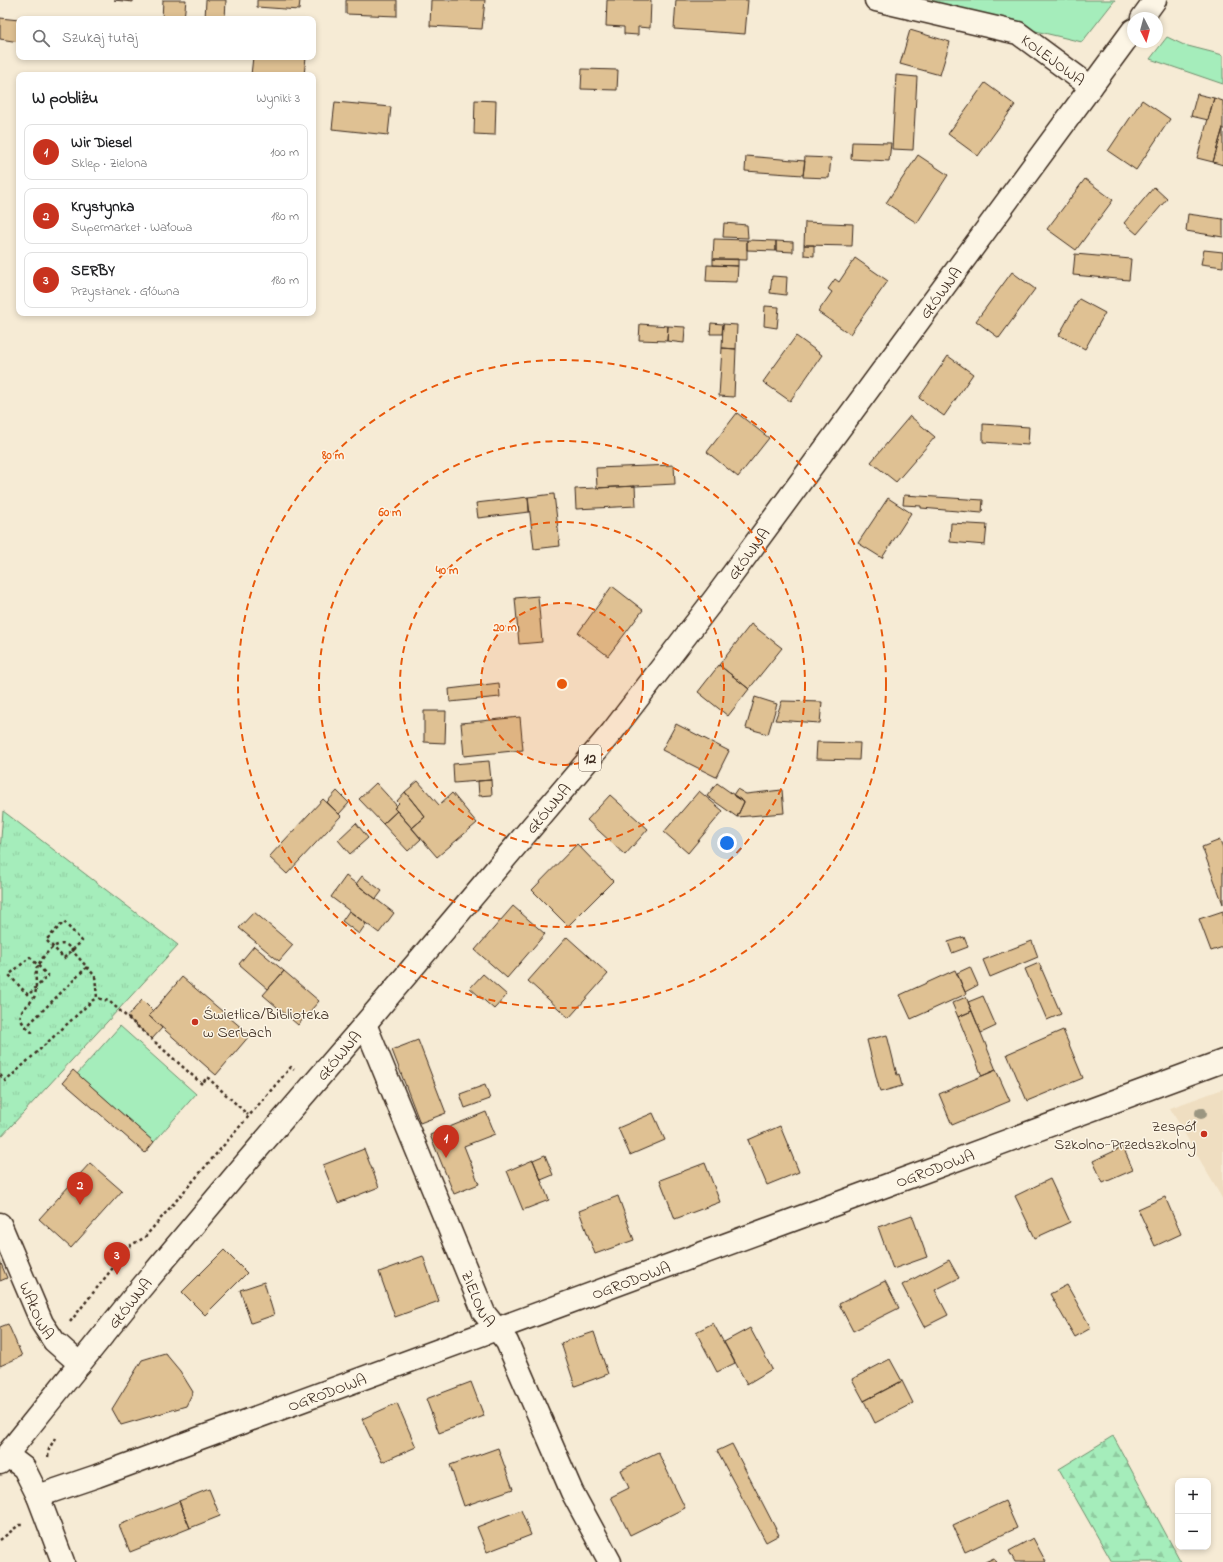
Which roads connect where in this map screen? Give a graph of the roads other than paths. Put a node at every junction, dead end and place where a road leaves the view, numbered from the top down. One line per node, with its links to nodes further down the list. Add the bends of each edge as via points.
1 (876, 0): 5 (street, KOLEJOWA, via 1018,33)
2 (1155, 0): 3 (street)
3 (1146, 12)
4 (1127, 38): 5 (street, GŁÓWNA / 12)
5 (1091, 87): 6 (street, GŁÓWNA / 12, via 715,598 612,732)
6 (365, 1024): 9 (street, ZIELONA, via 484,1313); 10 (street, GŁÓWNA / 12, via 249,1158)
7 (1223, 1061): 9 (street, OGRODOWA)
8 (0, 1224): 10 (street, WAŁOWA, via 42,1323 54,1341)
9 (496, 1328): 12 (street, OGRODOWA); 14 (street, ZIELONA, via 507,1342 572,1492)
10 (80, 1364): 11 (street, GŁÓWNA / 12)
11 (3, 1459): 12 (street, via 24,1468)
12 (38, 1496): 13 (street)
13 (63, 1562)
14 (610, 1562)

